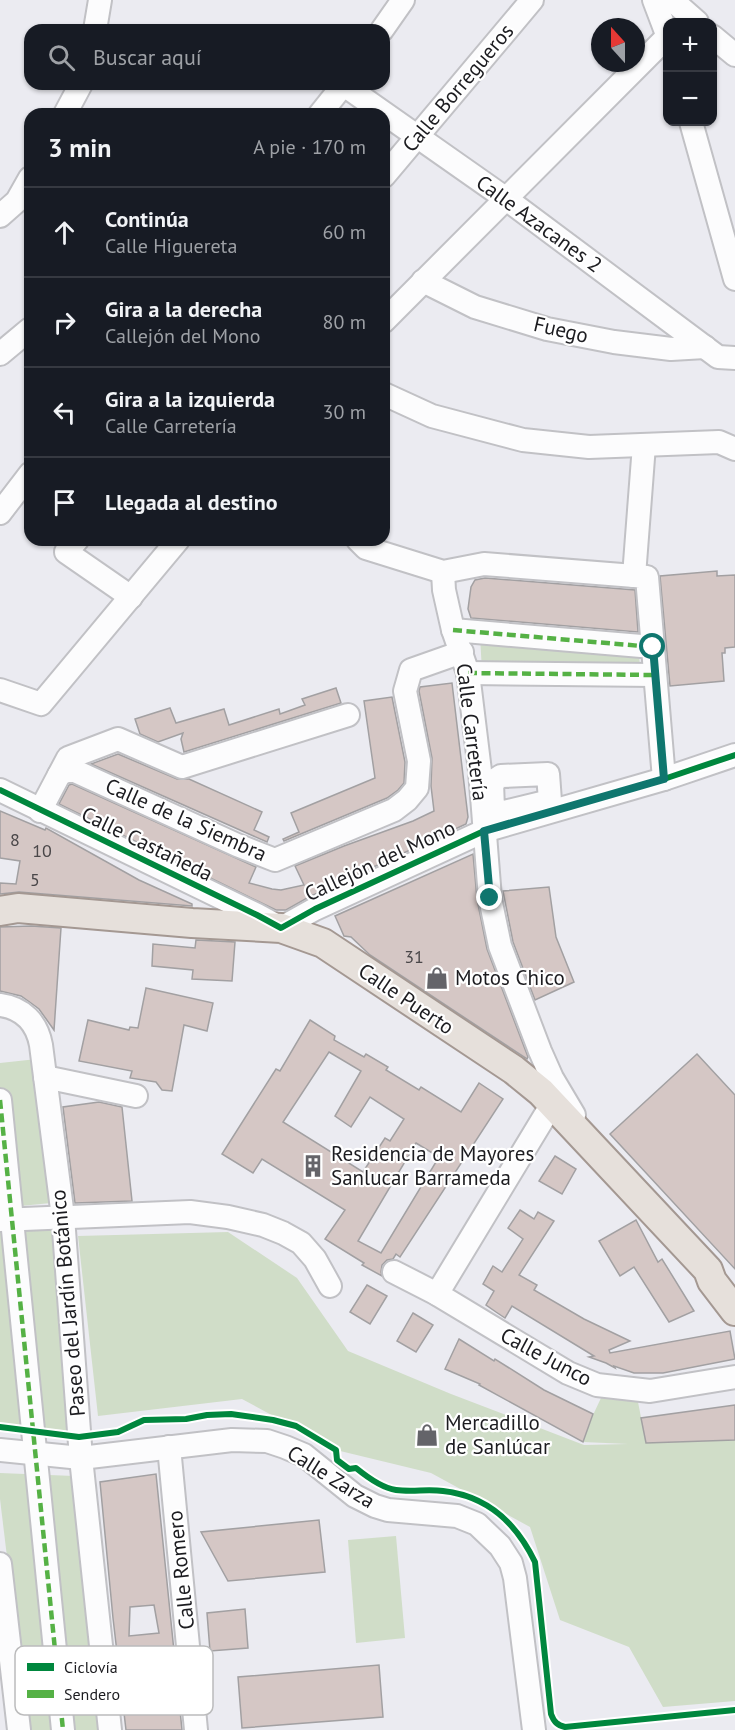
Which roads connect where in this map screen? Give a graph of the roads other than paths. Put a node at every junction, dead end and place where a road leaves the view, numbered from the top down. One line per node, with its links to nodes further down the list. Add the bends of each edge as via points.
1 (100, 0): 5 (street)
2 (404, 0): 6 (street)
3 (532, 0): 19 (street, Calle Borregueros)
4 (654, 0): 7 (street)
5 (96, 24)
6 (386, 24)
7 (663, 25)
8 (663, 40): 22 (street)
9 (717, 40): 10 (street)
10 (735, 55)
11 (78, 90): 14 (street)
12 (339, 90): 15 (street)
13 (352, 90): 16 (street, Calle Azacanes 2)
14 (67, 108)
15 (325, 108)
16 (378, 108)
17 (390, 117): 19 (street, Calle Azacanes 2)
18 (692, 126): 21 (street)
19 (417, 136): 20 (street, Calle Borregueros); 22 (street, Calle Azacanes 2)
20 (390, 169)
21 (711, 194): 25 (street); 26 (street)
22 (506, 198): 27 (street); 30 (street, Calle Azacanes 2)
23 (16, 200): 24 (street)
24 (0, 216)
25 (735, 224)
26 (735, 279)
27 (423, 281): 28 (street); 30 (street, Fuego, via 475,307 547,329 671,349)
28 (390, 315)
29 (24, 333): 31 (street)
30 (705, 347): 32 (street, Calle Azacanes 2, via 718,357)
31 (0, 354)
32 (735, 358)
33 (390, 396): 34 (street, via 432,416 523,440 589,447)
34 (644, 445): 35 (street, via 718,442); 42 (street)
35 (735, 449)
36 (24, 482): 37 (street)
37 (0, 513)
38 (72, 546): 43 (street, via 66,552)
39 (173, 546): 43 (street)
40 (364, 546): 41 (street)
41 (443, 572): 42 (street, via 484,564); 44 (street, Calle Carretería)
42 (640, 577): 45 (street)
43 (131, 597): 48 (street, via 41,704)
44 (453, 630): 45 (street); 46 (street, Calle Carretería)
45 (653, 647): 47 (street)
46 (465, 663): 47 (street); 51 (street, Calle Carretería); 52 (street, Calle de la Siembra, via 411,670 405,691 418,761 417,788 412,794 394,810 275,860 75,771)
47 (655, 675): 53 (street)
48 (0, 690)
49 (348, 715): 52 (street, via 182,767 118,739 68,758)
50 (735, 754): 53 (street, Callejón del Mono)
51 (480, 771): 55 (street, via 556,769); 57 (street, Calle Carretería)
52 (58, 775): 56 (street)
53 (664, 779): 55 (street, Callejón del Mono)
54 (0, 790): 56 (street, Calle Castañeda)
55 (561, 809): 57 (street, Callejón del Mono)
56 (40, 811): 60 (street, Calle Castañeda)
57 (484, 831): 59 (street, Callejón del Mono); 67 (street, Calle Carretería, via 490,898 500,946 540,1051 572,1111)
58 (6, 907): 60 (main road, Calle Puerto)
59 (315, 909): 60 (street, Callejón del Mono); 61 (street, Callejón del Mono, via 312,926)
60 (281, 928): 61 (main road, Calle Puerto)
61 (323, 943): 66 (main road, Calle Puerto, via 514,1070)
62 (0, 1005): 63 (street, Paseo del Jardín Botánico, via 26,1015 36,1028)
63 (45, 1077): 64 (street); 68 (street, Paseo del Jardín Botánico)
64 (136, 1096)
65 (0, 1100): 69 (street)
66 (552, 1104): 67 (main road, Calle Puerto); 74 (street)
67 (576, 1128): 70 (main road, Calle Puerto)
68 (63, 1217): 69 (street); 73 (street, via 190,1212 262,1225 301,1244); 80 (street, Paseo del Jardín Botánico)
69 (6, 1219): 79 (street)
70 (708, 1270): 72 (main road, Calle Puerto); 75 (main road, Calle Puerto)
71 (394, 1272): 74 (street, Calle Junco)
72 (735, 1285)
73 (330, 1286)
74 (436, 1294): 76 (street, Calle Junco, via 567,1373 597,1385 650,1391)
75 (735, 1311)
76 (735, 1377)
77 (169, 1447): 80 (street, Calle Zarza); 84 (street, Calle Romero); 94 (street, Calle Zarza, via 232,1440 267,1441 304,1455 355,1496 375,1506 457,1516 477,1524 511,1563)
78 (0, 1450): 79 (street, Calle Zarza)
79 (35, 1453): 80 (street, Calle Zarza); 82 (street)
80 (81, 1458): 83 (street, Paseo del Jardín Botánico)
81 (0, 1564): 85 (street)
82 (55, 1646)
83 (101, 1646)
84 (188, 1646)
85 (15, 1695)
86 (17, 1715): 90 (street)
87 (61, 1715): 91 (street)
88 (108, 1715): 92 (street, Paseo del Jardín Botánico)
89 (195, 1715): 93 (street, Calle Romero)
90 (19, 1730)
91 (63, 1730)
92 (110, 1730)
93 (196, 1730)
94 (534, 1730)

